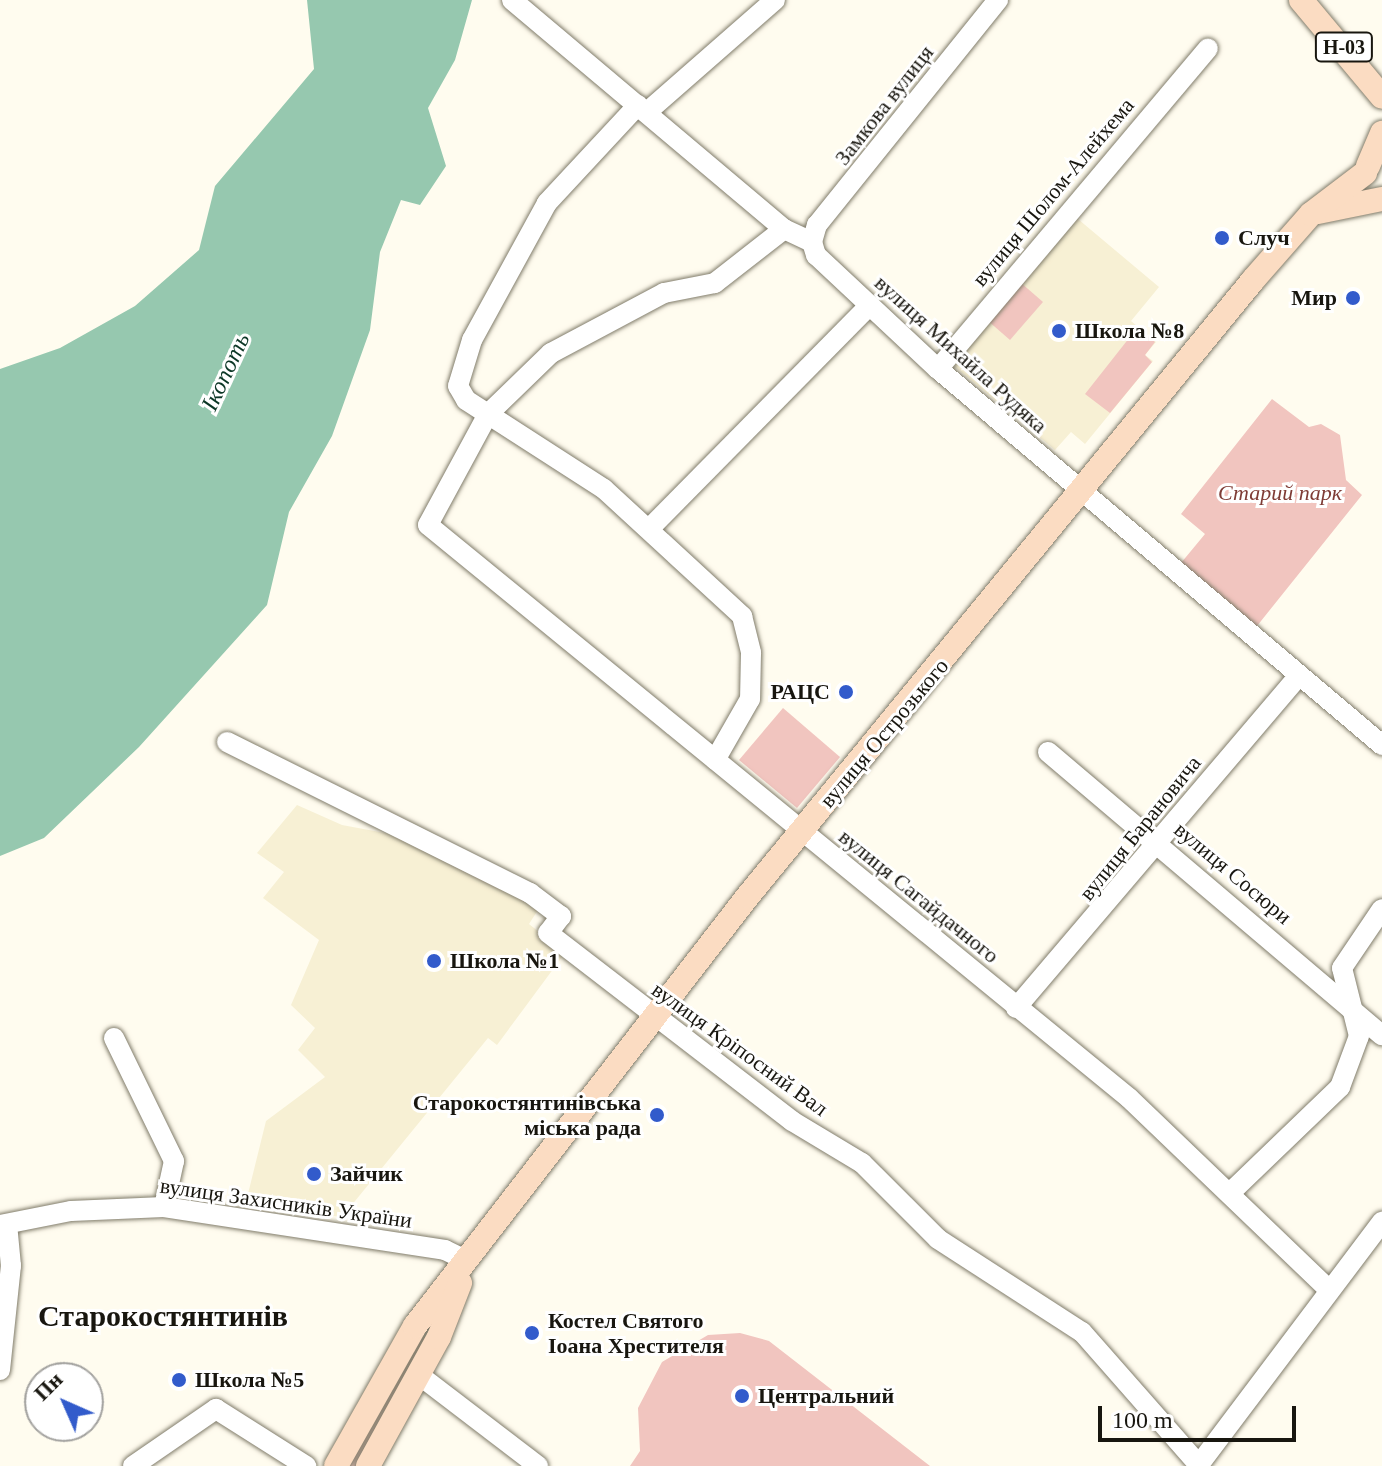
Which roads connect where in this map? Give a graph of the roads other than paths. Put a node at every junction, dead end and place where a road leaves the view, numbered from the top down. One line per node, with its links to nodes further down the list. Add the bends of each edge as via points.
1 (512, 0): 7 (street, вулиця Михайла Рудяка)
2 (775, 0): 7 (street)
3 (998, 0): 13 (street, Замкова вулиця, via 817,225)
4 (1301, 0): 6 (main road, Н-03)
5 (1208, 48): 15 (street, вулиця Шолом-Алейхема)
6 (1382, 97)
7 (642, 109): 12 (street, вулиця Михайла Рудяка); 16 (street, via 547,203 472,340 458,386)
8 (1382, 133): 9 (main road)
9 (1372, 165): 10 (main road, via 1367,186); 11 (main road, вулиця Острозького)
10 (1382, 198): 11 (main road)
11 (1311, 214): 17 (main road, вулиця Острозького)
12 (784, 229): 13 (street, вулиця Михайла Рудяка); 16 (street, via 715,283 664,293 551,353)
13 (812, 242): 14 (street, вулиця Михайла Рудяка, via 816,255)
14 (869, 306): 15 (street, вулиця Михайла Рудяка); 18 (street)
15 (938, 369): 17 (street, вулиця Михайла Рудяка)
16 (488, 414): 18 (street); 23 (street, вулиця Сагайдачного, via 428,525)
17 (1081, 492): 19 (street, вулиця Михайла Рудяка); 24 (main road, вулиця Острозького)
18 (650, 528): 23 (street, via 742,616 751,653 750,699)
19 (1299, 675): 21 (street, вулиця Михайла Рудяка); 25 (street, вулиця Барановича)
20 (227, 742): 29 (street, вулиця Кріпосний Вал, via 530,893 561,916 548,933)
21 (1382, 745)
22 (1048, 752): 25 (street, вулиця Сосюри)
23 (715, 760): 24 (street, вулиця Сагайдачного)
24 (800, 832): 28 (street, вулиця Сагайдачного); 29 (main road, вулиця Острозького)
25 (1160, 843): 27 (street, вулиця Сосюри); 28 (street, вулиця Барановича)
26 (1382, 909): 27 (street, via 1342,968)
27 (1346, 998): 30 (street, вулиця Сосюри); 32 (street, via 1359,1036 1340,1087)
28 (1016, 1008): 32 (street, вулиця Сагайдачного)
29 (654, 1017): 36 (main road, вулиця Острозького); 42 (street, вулиця Кріпосний Вал, via 792,1121 862,1163 938,1239 1082,1332)
30 (1382, 1035)
31 (114, 1038): 33 (street, via 174,1161)
32 (1232, 1191): 37 (street, вулиця Сагайдачного)
33 (164, 1207): 35 (street, вулиця Захисників України, via 71,1211); 36 (street, вулиця Захисників України, via 445,1250)
34 (1382, 1222): 37 (street)
35 (3, 1224): 40 (street, via 11,1266)
36 (468, 1261): 38 (main road, вулиця Острозького); 39 (main road, вулиця Острозького)
37 (1328, 1289): 42 (street)
38 (415, 1326): 39 (main road, via 430,1325); 45 (main road, вулиця Острозького)
39 (439, 1337): 41 (main road, вулиця Острозького)
40 (0, 1370)
41 (419, 1375): 46 (main road, вулиця Острозького); 47 (street)
42 (1198, 1465)
43 (133, 1466): 44 (street, via 216,1409)
44 (306, 1466)
45 (336, 1466)
46 (368, 1466)
47 (538, 1466)

